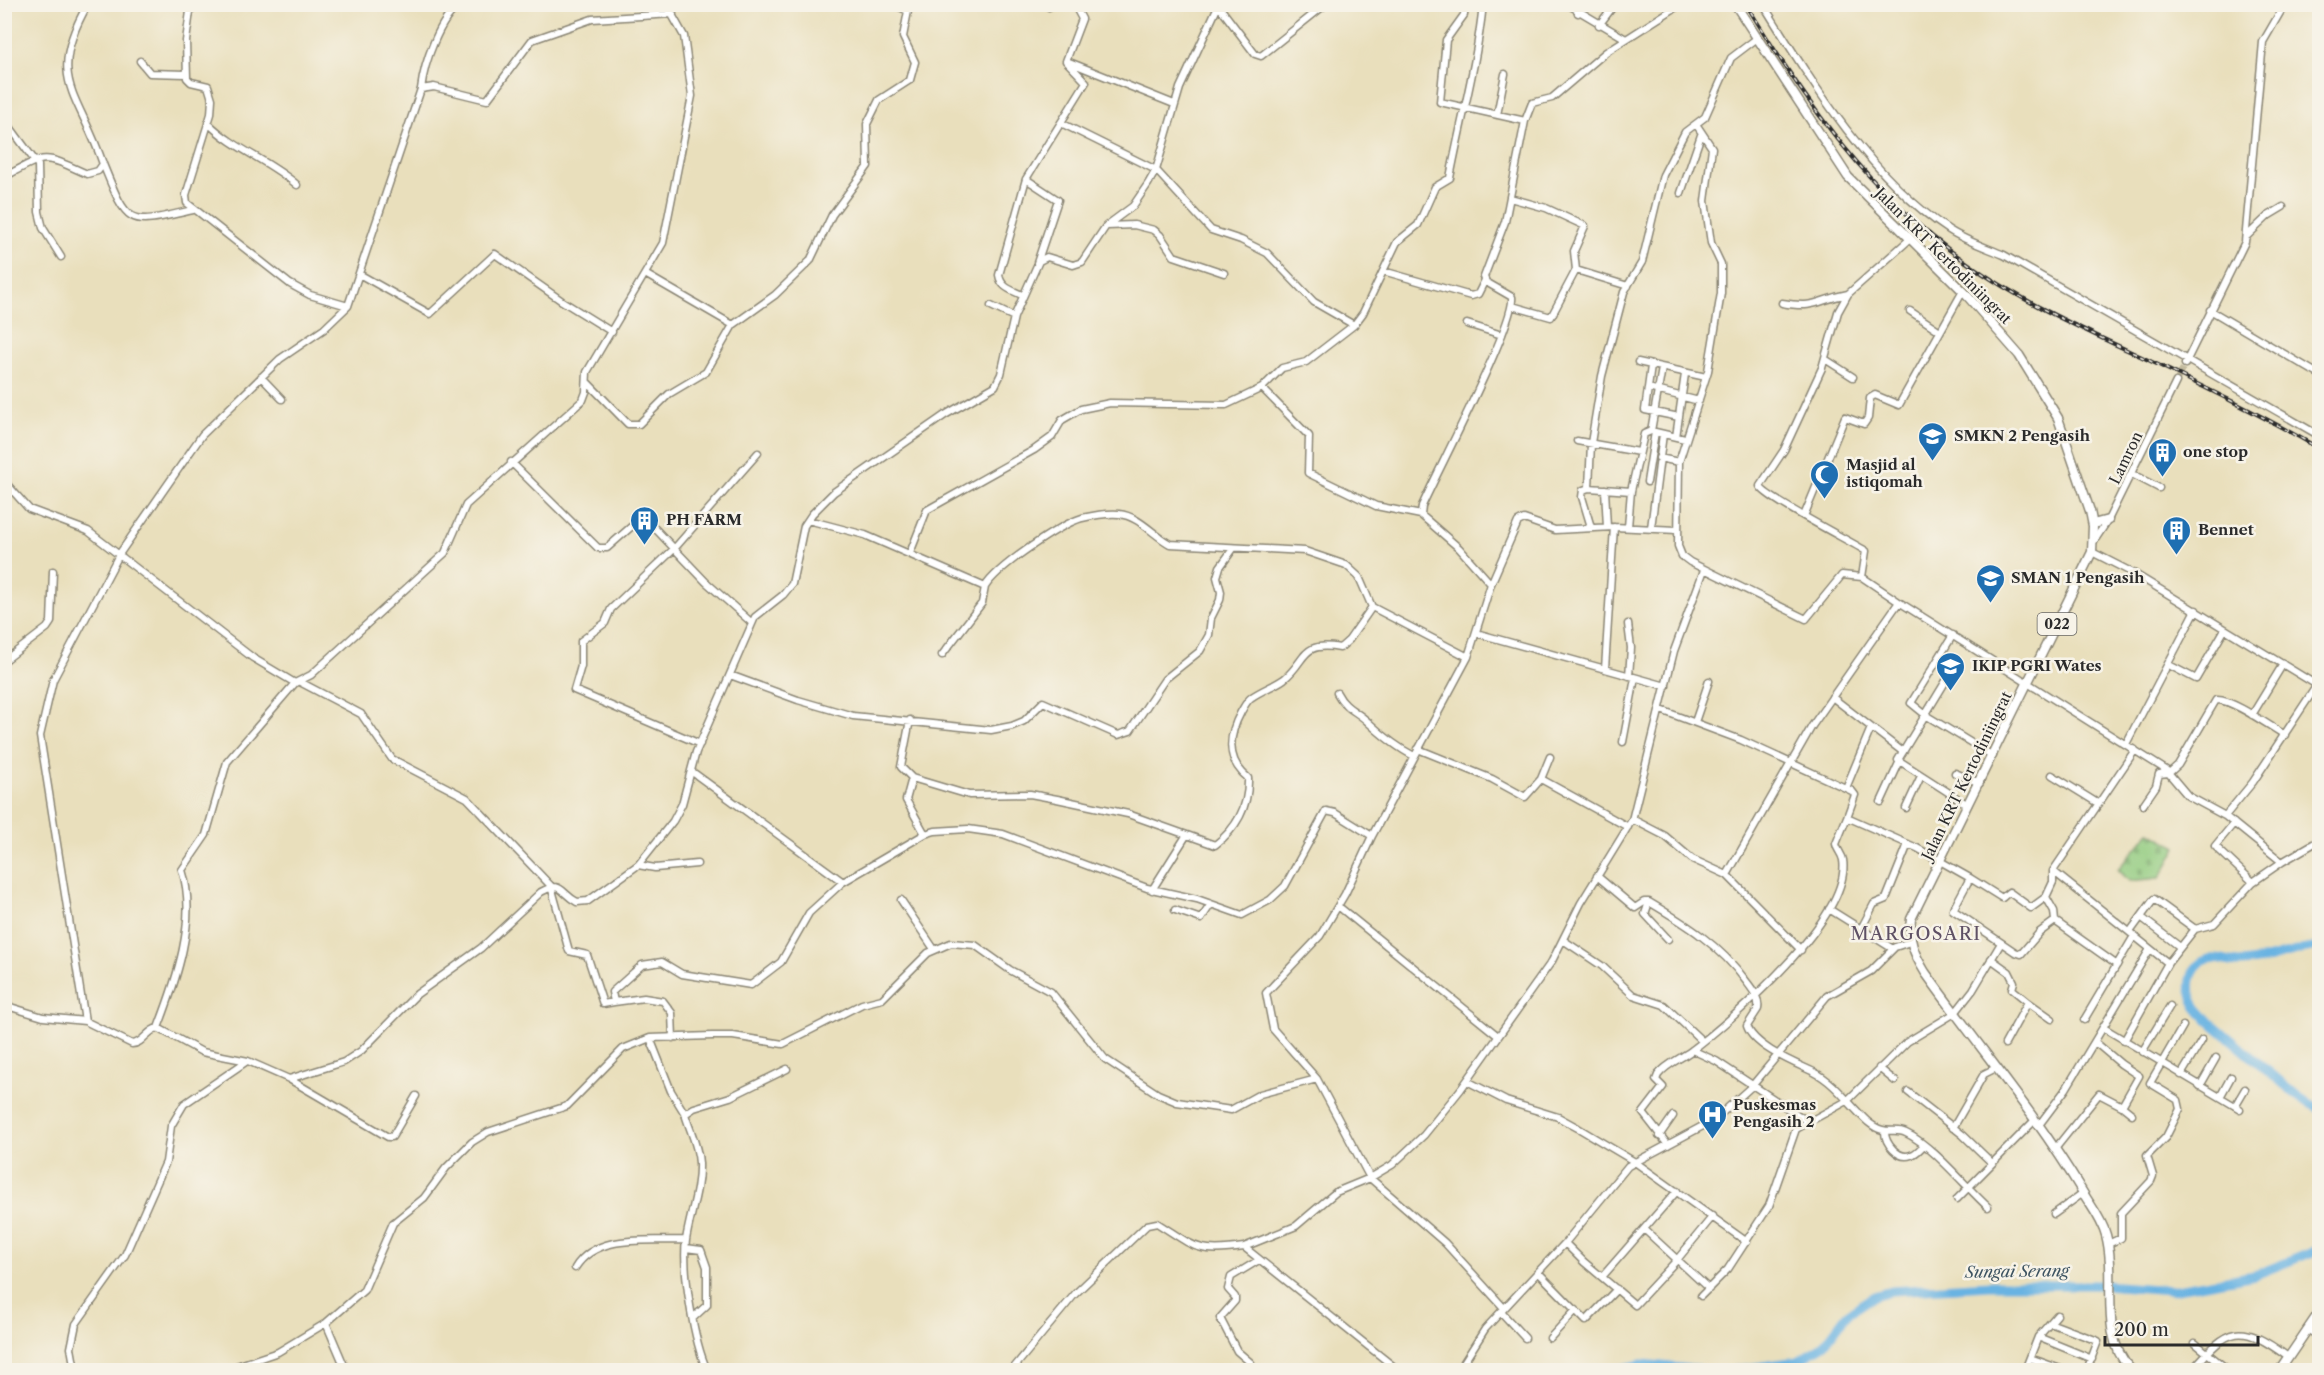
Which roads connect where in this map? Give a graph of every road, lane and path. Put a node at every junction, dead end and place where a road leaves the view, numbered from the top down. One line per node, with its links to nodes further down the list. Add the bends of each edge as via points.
1 (88, 4): 39 (street, via 74,28 65,60 69,84)
2 (192, 4): 26 (street)
3 (461, 4): 28 (street, via 446,19 425,67)
4 (666, 4): 20 (street)
5 (893, 4): 18 (street)
6 (1074, 4): 25 (street, via 1082,19)
7 (1326, 4): 17 (street, via 1261,56 1253,52)
8 (1465, 4): 30 (street, via 1464,15 1446,40 1440,102)
9 (1483, 4): 30 (street, via 1476,63)
10 (1567, 4): 19 (street)
11 (1585, 4): 19 (street)
12 (1615, 4): 21 (street)
13 (1681, 4): 22 (street)
14 (1735, 4): 23 (main road, Jalan KRT Kertodiniingrat / 022)
15 (1763, 4): 77 (street, via 1829,110 1886,174 1937,221 2004,255)
16 (2285, 4): 49 (street, via 2263,42)
17 (1219, 5): 29 (street)
18 (910, 8): 72 (street, via 903,37 915,62 910,80 879,100 867,124 868,166 832,215 810,261 775,295)
19 (1578, 13): 21 (street)
20 (673, 14): 28 (street, via 592,19 532,40 487,100 434,87); 57 (street, via 684,36 692,96 663,243)
21 (1599, 25): 22 (street)
22 (1626, 39): 33 (street, via 1552,98 1534,101)
23 (1756, 39): 36 (street, via 1731,58 1707,114); 50 (main road, Jalan KRT Kertodiniingrat / 022, via 1848,177)
24 (140, 61): 26 (street, via 150,73)
25 (1066, 61): 29 (street); 35 (street, via 1086,82)
26 (186, 74): 34 (street, via 191,82 205,85 210,91)
27 (1505, 74): 31 (street)
28 (421, 89): 56 (street)
29 (1174, 104): 40 (street)
30 (1463, 108): 31 (street); 54 (street, via 1449,178 1434,188 1418,225 1396,242)
31 (1497, 115): 33 (street)
32 (4, 119): 38 (street)
33 (1525, 121): 45 (street)
34 (208, 123): 43 (street); 47 (street, via 185,200)
35 (1061, 123): 40 (street); 42 (street)
36 (1696, 124): 37 (street); 59 (street, via 1685,132 1668,163 1642,262)
37 (1701, 135): 44 (street); 84 (street, via 1712,148 1705,201 1721,268 1717,323)
38 (35, 160): 39 (street, via 52,158 87,174 98,171); 41 (street); 51 (street, via 40,173 39,212 43,228)
39 (103, 164): 47 (street, via 120,205 132,217 145,221)
40 (1156, 170): 48 (street, via 1139,199); 71 (street, via 1211,230 1268,253 1314,302)
41 (4, 177)
42 (1026, 179): 52 (street, via 1058,200); 62 (street, via 999,275 1006,288)
43 (297, 185)
44 (1681, 193)
45 (1510, 198): 53 (street, via 1546,208 1585,226 1574,251); 58 (street)
46 (2283, 207): 49 (street)
47 (193, 210): 64 (street, via 290,284 310,295)
48 (1106, 226): 52 (street, via 1079,265 1047,256); 55 (street, via 1134,225 1154,230 1174,256)
49 (2246, 236): 67 (street)
50 (1910, 239): 60 (main road, Jalan KRT Kertodiniingrat / 022); 61 (street)
51 (61, 257)
52 (1036, 265): 62 (street)
53 (1576, 270): 59 (street); 66 (street, via 1551,317)
54 (1383, 271): 58 (street, via 1471,296 1478,294); 71 (street)
55 (1224, 273)
56 (359, 274): 64 (street); 74 (street, via 430,314 495,254)
57 (645, 274): 72 (street); 74 (street)
58 (1485, 280): 66 (street, via 1510,294)
59 (1628, 286): 102 (street, via 1602,376)
60 (1963, 291): 73 (street); 121 (main road, Jalan KRT Kertodiniingrat / 022, via 2019,355 2058,418)
61 (1848, 294): 63 (street, via 1805,307); 76 (street, via 1838,312)
62 (1022, 295): 69 (street)
63 (1782, 303)
64 (348, 306): 83 (street)
65 (992, 306): 69 (street)
66 (1512, 306): 75 (street)
67 (2210, 310): 77 (street); 82 (street)
68 (1910, 311): 73 (street)
69 (1014, 317): 119 (street, via 995,386 945,415 834,492)
70 (1467, 324): 75 (street)
71 (1354, 325): 88 (street, via 1306,362 1282,368)
72 (733, 326): 86 (street, via 706,372 669,394 639,424 628,424)
73 (1940, 331): 118 (street, via 1899,405 1875,395 1870,398 1864,424 1845,417)
74 (612, 332): 86 (street, via 587,372)
75 (1502, 335): 117 (street)
76 (1825, 359): 85 (street); 118 (street, via 1784,450 1760,486 1763,492)
77 (2186, 361): 98 (street)
78 (1638, 362): 79 (street)
79 (1652, 366): 80 (street); 89 (street)
80 (1662, 368): 81 (street); 90 (street)
81 (1684, 374): 84 (street); 91 (street)
82 (2319, 375)
83 (261, 377): 92 (street); 131 (street, via 202,435)
84 (1706, 377): 93 (street)
85 (1853, 377)
86 (587, 382): 106 (street, via 583,400)
87 (2176, 382): 108 (street, Lamron)
88 (1262, 388): 117 (street, via 1309,436 1308,473 1376,506); 132 (street, via 1226,405 1110,403 1081,409 1062,420 1052,437 1034,450 927,510)
89 (1648, 388): 90 (street); 94 (street, via 1644,408)
90 (1658, 391): 91 (street); 94 (street)
91 (1682, 396): 93 (street); 95 (street)
92 (282, 399)
93 (1699, 400): 100 (street)
94 (1654, 412): 95 (street); 96 (street)
95 (1679, 417): 99 (street)
96 (1653, 431): 97 (street); 103 (street, via 1644,434); 111 (street)
97 (1663, 434): 99 (street); 105 (street)
98 (2319, 436)
99 (1676, 437): 100 (street)
100 (1685, 439): 107 (street)
101 (1577, 441): 102 (street)
102 (1591, 443): 103 (street); 113 (street)
103 (1639, 452): 110 (street)
104 (758, 453): 128 (street)
105 (1659, 458): 107 (street); 112 (street)
106 (511, 462): 128 (street, via 598,548 606,548 643,518); 156 (street, via 466,505 445,553)
107 (1679, 462): 126 (street)
108 (2132, 474): 114 (street); 120 (street, Lamron)
109 (4, 480): 131 (street, via 29,508 82,527)
110 (1633, 481): 111 (street); 116 (street)
111 (1647, 482): 112 (street)
112 (1655, 482): 125 (street)
113 (1589, 488): 115 (street); 122 (street, via 1582,494)
114 (2159, 488)
115 (1605, 489): 116 (street); 123 (street)
116 (1631, 491): 124 (street)
117 (1421, 515): 136 (street, via 1459,548)
118 (1804, 516): 135 (street, via 1866,551)
119 (808, 520): 132 (street, via 866,535); 141 (street, via 792,584 756,614)
120 (2108, 520): 121 (main road); 127 (street, Lamron)
121 (2093, 524): 127 (main road, Jalan KRT Kertodiniingrat / 022)
122 (1591, 527): 123 (street); 136 (street, via 1555,530 1522,519)
123 (1611, 527): 124 (street); 152 (street)
124 (1628, 527): 125 (street)
125 (1651, 528): 126 (street)
126 (1677, 530): 133 (street, via 1682,556)
127 (2094, 541): 130 (main road, Jalan KRT Kertodiniingrat / 022)
128 (674, 549): 141 (street); 170 (street, via 611,609 605,623 582,641 581,666 574,690)
129 (1233, 549): 137 (street, via 1170,544 1139,521 1119,514 1081,518 1019,554 992,576); 139 (street, via 1305,551 1346,565 1359,577); 165 (street, via 1220,567 1220,600 1200,651 1166,679 1130,731 1118,735 1043,702 1024,722 991,730)
130 (2092, 552): 140 (street); 157 (main road, Jalan KRT Kertodiniingrat / 022)
131 (120, 553): 156 (street, via 253,658); 248 (street, via 53,680 40,736)
132 (910, 553): 137 (street)
133 (1704, 570): 135 (street, via 1806,619 1842,575); 159 (street, via 1674,651)
134 (53, 571): 148 (street, via 51,622)
135 (1862, 576): 138 (street)
136 (1491, 584): 144 (street)
137 (985, 587): 146 (street, via 982,603)
138 (1899, 602): 145 (street); 161 (street)
139 (1372, 607): 147 (street); 200 (street, via 1340,648 1323,645 1302,654 1285,678 1249,698 1232,728 1231,755 1238,770 1248,778 1249,796 1244,810 1215,844)
140 (2196, 610): 143 (street); 151 (street)
141 (752, 622): 153 (street)
142 (1628, 624): 154 (street)
143 (2225, 629): 150 (street); 151 (street, via 2196,679)
144 (1476, 633): 147 (street); 152 (street)
145 (1953, 635): 157 (street); 163 (street, via 1911,701)
146 (942, 655)
147 (1468, 657): 172 (street)
148 (4, 661)
149 (1958, 661): 163 (street)
150 (2283, 664): 158 (street); 164 (street)
151 (2169, 665): 171 (street)
152 (1605, 669): 154 (street)
153 (730, 675): 165 (street, via 832,711); 170 (street)
154 (1632, 677): 159 (street); 169 (street)
155 (1709, 681): 166 (street)
156 (297, 682): 214 (street, via 361,714 392,759 467,798); 250 (street, via 226,762 207,835 182,870 188,888 181,967)
157 (2028, 682): 171 (street); 176 (main road, Jalan KRT Kertodiniingrat / 022)
158 (2319, 684): 168 (street)
159 (1666, 686): 162 (street)
160 (1337, 693): 175 (street, via 1346,708 1397,748)
161 (1832, 698): 167 (street); 178 (street)
162 (1661, 710): 166 (street); 196 (street)
163 (1927, 716): 174 (street); 176 (street)
164 (2252, 716): 168 (street); 182 (street, via 2224,700 2216,700 2178,765)
165 (910, 720): 185 (street, via 901,767)
166 (1695, 722): 178 (street)
167 (1871, 728): 174 (street); 188 (street)
168 (2285, 735): 194 (street)
169 (1623, 742)
170 (700, 744): 180 (street)
171 (2126, 744): 173 (street)
172 (1418, 749): 175 (street); 186 (street, via 1492,779 1521,796 1528,795)
173 (2135, 750): 182 (street); 190 (street)
174 (1903, 752): 179 (street)
175 (1414, 756): 201 (street)
176 (1993, 756): 187 (main road, Jalan KRT Kertodiniingrat / 022)
177 (1550, 757): 186 (street)
178 (1791, 763): 188 (street); 209 (street)
179 (1899, 763): 184 (street); 189 (street)
180 (691, 771): 207 (street, via 680,810); 212 (street)
181 (1955, 773): 187 (street)
182 (2169, 773): 192 (street, via 2157,776 2156,786); 194 (street, via 2188,796)
183 (2052, 775): 190 (street)
184 (1921, 776): 191 (street); 193 (street)
185 (912, 778): 199 (street, via 906,800); 200 (street, via 969,795 1030,794 1128,814)
186 (1541, 779): 198 (street)
187 (1980, 783): 191 (main road, Jalan KRT Kertodiniingrat / 022)
188 (1846, 788): 195 (street, via 1855,795)
189 (1881, 802)
190 (2099, 804): 208 (street)
191 (1968, 805): 204 (main road, Jalan KRT Kertodiniingrat / 022)
192 (2143, 805)
193 (1906, 808)
194 (2225, 816): 197 (street)
195 (1847, 817): 203 (street); 221 (street, via 1836,841 1843,864)
196 (1632, 819): 198 (street); 209 (street, via 1665,836 1692,859)
197 (2234, 823): 205 (street); 213 (street, via 2215,846)
198 (1628, 827): 210 (street)
199 (925, 834): 212 (street); 215 (street, via 951,829 998,832)
200 (1186, 836): 215 (street)
201 (1372, 836): 219 (street, via 1326,811 1276,896 1242,915); 220 (street)
202 (2318, 842): 205 (street)
203 (1908, 844): 204 (street); 225 (street, via 1886,899 1874,904)
204 (1940, 861): 211 (street); 230 (main road, Jalan KRT Kertodiniingrat / 022, via 1911,919)
205 (2282, 862): 213 (street)
206 (697, 864): 207 (street, via 655,868)
207 (638, 865): 214 (street, via 588,901 577,902 559,887)
208 (2054, 871): 216 (street); 227 (street)
209 (1727, 874): 236 (street)
210 (1598, 876): 218 (street, via 1635,908); 229 (street)
211 (1970, 878): 216 (street, via 2002,898 2009,892 2031,908); 231 (street, via 1953,910)
212 (843, 882): 241 (street, via 809,913 782,962 751,985 682,974 662,962 642,965 612,992)
213 (2253, 882): 226 (street, via 2218,920)
214 (551, 886): 241 (street, via 569,951 587,955 603,1004); 272 (street, via 481,948 417,994 361,1051 344,1062)
215 (1152, 890): 219 (street)
216 (2046, 897): 224 (street)
217 (901, 900): 233 (street)
218 (1649, 902): 228 (street, via 1645,914); 240 (street, via 1705,937 1735,966)
219 (1211, 904): 222 (street, via 1201,919)
220 (1338, 906): 252 (street); 273 (street, via 1320,936 1270,986 1265,996 1273,1029)
221 (1828, 909): 225 (street); 236 (street)
222 (1175, 910)
223 (2141, 917): 226 (street, via 2154,899); 227 (street); 232 (street)
224 (2055, 921): 231 (street, via 2021,954); 239 (street)
225 (1861, 929): 234 (street)
226 (2195, 929): 232 (street)
227 (2132, 934): 235 (street); 239 (street)
228 (1668, 939)
229 (1563, 940): 252 (street); 256 (street, via 1606,968 1633,995 1664,1005)
230 (1910, 942): 234 (street); 245 (main road, via 1916,958)
231 (2001, 943): 237 (street)
232 (2180, 947): 238 (street)
233 (934, 949): 254 (street, via 882,999 862,1004 790,1042 774,1044 732,1036); 273 (street, via 951,943 970,943 1051,992 1105,1059 1177,1102 1231,1110 1260,1094)
234 (1893, 949): 262 (street, via 1871,971 1827,996)
235 (2150, 949): 238 (street); 251 (street)
236 (1801, 950): 240 (street)
237 (1991, 959): 242 (street, via 2009,972 2014,982 2012,989); 245 (street)
238 (2168, 963): 257 (street)
239 (2117, 965): 247 (street)
240 (1756, 994): 256 (street); 262 (street, via 1758,1009 1748,1022 1748,1030)
241 (614, 1002): 254 (street, via 644,998 663,1001 672,1013)
242 (2028, 1002): 246 (street); 259 (street)
243 (4, 1005): 248 (street, via 44,1017)
244 (2170, 1005): 261 (street)
245 (1955, 1013): 266 (street, via 1908,1042); 267 (main road)
246 (2052, 1019)
247 (2084, 1020)
248 (85, 1021): 250 (street, via 132,1044)
249 (2183, 1026): 265 (street)
250 (158, 1028): 264 (street, via 202,1052)
251 (2104, 1028): 257 (street); 258 (street)
252 (1498, 1036): 274 (street)
253 (650, 1038): 254 (street); 285 (street, via 671,1091); 326 (street, via 623,1049 567,1106 488,1132 472,1142 424,1198 393,1223 364,1290)
254 (673, 1038)
255 (2202, 1040): 269 (street)
256 (1702, 1041): 260 (street)
257 (2124, 1041): 261 (street)
258 (2095, 1042): 270 (street); 289 (street, via 2056,1105)
259 (2006, 1044)
260 (1692, 1050): 277 (street); 292 (street, via 1660,1072 1656,1080 1662,1087 1643,1112)
261 (2142, 1052): 265 (street)
262 (1778, 1054): 277 (street); 283 (street, via 1824,1078)
263 (2216, 1058): 278 (street)
264 (248, 1061): 272 (street); 339 (street, via 184,1104 171,1126 166,1162 125,1255 76,1324 71,1348)
265 (2162, 1064): 269 (street); 276 (street)
266 (1879, 1068): 275 (street); 283 (street)
267 (1996, 1068): 289 (main road); 290 (street, via 1984,1074)
268 (787, 1069): 285 (street)
269 (2181, 1075): 278 (street)
270 (2139, 1076): 276 (street); 284 (street)
271 (2231, 1077): 282 (street)
272 (289, 1079): 281 (street, via 388,1137 397,1131)
273 (1317, 1079): 298 (street)
274 (1467, 1080): 296 (street, via 1506,1101 1558,1117); 298 (street, via 1424,1135 1392,1165)
275 (1894, 1081)
276 (2150, 1083): 310 (street, via 2181,1106 2166,1137 2147,1156 2151,1181 2121,1213 2121,1238)
277 (1752, 1086): 288 (street); 293 (street, via 1714,1120)
278 (2200, 1086): 282 (street)
279 (2245, 1089): 282 (street, via 2238,1107)
280 (1908, 1092): 290 (street)
281 (416, 1096)
282 (2220, 1097)
283 (1847, 1101): 288 (street); 291 (street, via 1869,1123)
284 (2122, 1106): 286 (street); 295 (street, via 2099,1094)
285 (685, 1114): 307 (street, via 699,1162 696,1199)
286 (2132, 1114)
287 (1673, 1116): 292 (street)
288 (1807, 1121): 308 (street, via 1793,1132 1775,1192)
289 (2037, 1123): 295 (main road); 297 (street)
290 (1953, 1128): 297 (street)
291 (1885, 1132): 294 (street, via 1903,1132); 294 (street, via 1890,1145 1902,1155 1914,1154)
292 (1659, 1136): 293 (street)
293 (1668, 1145): 296 (street)
294 (1923, 1146): 299 (street)
295 (2055, 1149): 301 (main road)
296 (1635, 1162): 300 (street); 309 (street)
297 (1992, 1162): 299 (street)
298 (1370, 1178): 311 (street, via 1336,1192 1296,1226); 321 (street, via 1445,1243)
299 (1967, 1188): 302 (street); 303 (street)
300 (1677, 1191): 305 (street); 306 (street)
301 (2083, 1193): 304 (street); 310 (main road, via 2097,1214)
302 (1957, 1199)
303 (1988, 1207)
304 (2054, 1214)
305 (1713, 1216): 308 (street); 314 (street)
306 (1644, 1229): 314 (street); 317 (street)
307 (686, 1240): 312 (street); 315 (street, via 627,1240 584,1255)
308 (1747, 1242): 318 (street)
309 (1565, 1243): 316 (street); 317 (street)
310 (2108, 1244): 350 (main road, via 2115,1348)
311 (1244, 1247): 313 (street); 343 (street, via 1213,1251 1190,1246 1156,1223 1147,1225 1075,1294)
312 (686, 1248): 325 (street); 325 (street, via 701,1250 707,1267 707,1305)
313 (1259, 1260): 344 (street, via 1231,1277 1228,1289 1235,1301 1220,1318 1237,1351 1250,1360); 345 (street)
314 (1676, 1261): 318 (street); 319 (street, via 1635,1305)
315 (575, 1268)
316 (1538, 1272): 321 (street); 322 (street)
317 (1602, 1277): 319 (street)
318 (1708, 1288): 320 (street)
319 (1617, 1289): 322 (street, via 1586,1321)
320 (1701, 1296)
321 (1503, 1310): 330 (street); 346 (street, via 1476,1339)
322 (1576, 1310): 331 (street)
323 (2319, 1311): 328 (main road)
324 (2057, 1315): 327 (street)
325 (693, 1318): 342 (street)
326 (326, 1323): 340 (street, via 278,1352); 341 (street)
327 (2050, 1323): 329 (street); 337 (street, via 2096,1340)
328 (2307, 1329): 332 (street); 335 (main road)
329 (2038, 1337): 336 (street); 337 (street)
330 (1525, 1338)
331 (1550, 1338)
332 (2319, 1338)
333 (2194, 1343): 334 (street)
334 (2206, 1353): 335 (street, via 2238,1332 2253,1334); 351 (street); 352 (street)
335 (2288, 1357): 353 (main road)
336 (2030, 1359): 338 (street); 347 (street)
337 (2092, 1359): 349 (street)
338 (2049, 1368): 348 (street)
339 (75, 1371)
340 (225, 1371)
341 (346, 1371)
342 (707, 1371)
343 (1012, 1371)
344 (1250, 1371)
345 (1398, 1371)
346 (1459, 1371)
347 (2025, 1371)
348 (2063, 1371)
349 (2087, 1371)
350 (2131, 1371)
351 (2192, 1371)
352 (2228, 1371)
353 (2280, 1371)

